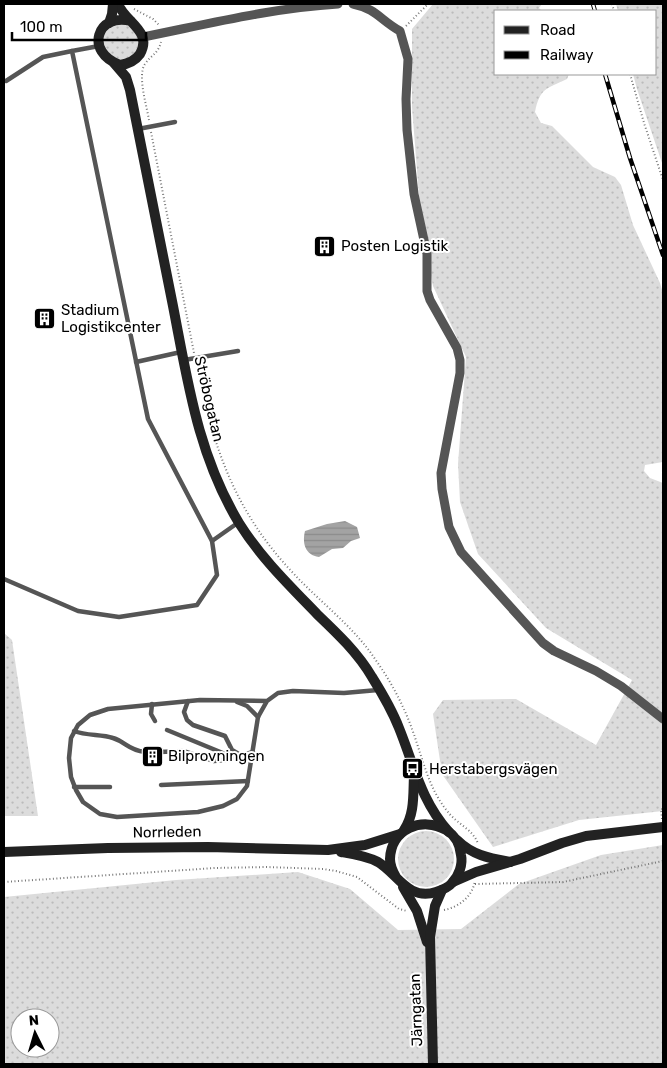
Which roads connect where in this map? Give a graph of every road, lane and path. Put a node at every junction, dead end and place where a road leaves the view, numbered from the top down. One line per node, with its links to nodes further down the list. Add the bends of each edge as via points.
1 (113, 4): 8 (street)
2 (118, 4): 7 (street)
3 (338, 4): 10 (street, via 239,16)
4 (353, 4): 9 (street, via 377,13)
5 (428, 4): 9 (path)
6 (131, 7): 10 (path, via 153,19)
7 (130, 21): 8 (street, via 116,19); 11 (street)
8 (109, 23): 12 (street, via 99,36)
9 (400, 31): 36 (street, via 408,59 407,130 414,194 427,254 427,291 452,337 460,360 441,473 449,527 467,560 543,643 621,686)
10 (161, 33): 11 (street); 20 (path, via 157,53 143,66 141,75)
11 (143, 37): 14 (street, via 139,56)
12 (99, 46): 13 (lane); 15 (street, via 107,59)
13 (72, 50): 17 (lane, via 43,57); 26 (lane)
14 (133, 61): 15 (street, via 126,65); 18 (street, Ströbogatan)
15 (114, 63): 18 (street, Ströbogatan, via 126,77)
16 (630, 75): 22 (path)
17 (6, 80)
18 (130, 90): 21 (street, Ströbogatan)
19 (175, 122): 20 (lane)
20 (150, 126): 21 (lane); 25 (path)
21 (138, 129): 24 (street, Ströbogatan)
22 (663, 180)
23 (238, 351): 25 (lane)
24 (183, 356): 25 (lane); 26 (lane); 27 (street, Ströbogatan, via 200,433 219,486)
25 (195, 359): 54 (path, via 216,446 244,507 284,564 375,659 404,711 432,787 448,812 473,834 478,842)
26 (136, 362): 28 (lane, via 148,419)
27 (239, 522): 28 (lane); 30 (street, Ströbogatan, via 282,579 346,643)
28 (212, 541): 29 (lane, via 217,574 197,605 119,617 78,611)
29 (4, 579)
30 (379, 690): 33 (lane, via 344,693 292,691 278,693); 44 (street, Ströbogatan, via 398,726)
31 (188, 701): 32 (lane); 34 (lane); 43 (lane, via 184,712 187,720 225,736 232,750)
32 (233, 701): 33 (lane); 35 (lane, via 247,706)
33 (267, 701): 35 (lane)
34 (152, 704): 37 (lane, via 151,714); 39 (lane, via 108,708 90,714)
35 (258, 717): 42 (lane)
36 (663, 719)
37 (155, 721)
38 (167, 730): 43 (lane, via 230,756)
39 (74, 731): 40 (lane, via 114,738 134,751); 47 (lane, via 69,758)
40 (145, 752)
41 (160, 752): 43 (lane, via 183,751 214,760)
42 (253, 752): 43 (lane); 45 (lane)
43 (242, 756)
44 (414, 774): 50 (street, Ströbogatan, via 410,822); 51 (street, Ströbogatan, via 435,814)
45 (248, 781): 46 (lane); 47 (lane, via 237,799 223,806 198,812 117,817 100,814 83,802)
46 (161, 785)
47 (74, 787): 48 (lane)
48 (110, 787)
49 (663, 827): 56 (street, via 586,836)
50 (402, 832): 51 (street, via 424,823 439,826); 52 (street, via 365,846); 58 (street, via 393,846 390,859)
51 (453, 835): 54 (street, via 464,847); 60 (street, via 462,861)
52 (328, 850): 53 (street, Norrleden, via 208,847); 58 (street, via 371,859 387,868)
53 (5, 852)
54 (479, 855): 56 (street)
55 (663, 861): 61 (path, via 563,882)
56 (511, 862): 57 (street)
57 (476, 872): 60 (street); 61 (path)
58 (398, 881): 62 (street, via 408,890 423,894); 63 (street, Järngatan)
59 (4, 882): 63 (path, via 215,868 323,869 358,878 399,909)
60 (453, 882): 62 (street)
61 (475, 884): 64 (path, via 472,892 453,908)
62 (442, 890): 64 (street, Järngatan)
63 (417, 911): 65 (street, Järngatan)
64 (434, 911): 65 (street, Järngatan)
65 (429, 956): 66 (street, Järngatan)
66 (433, 1064)

